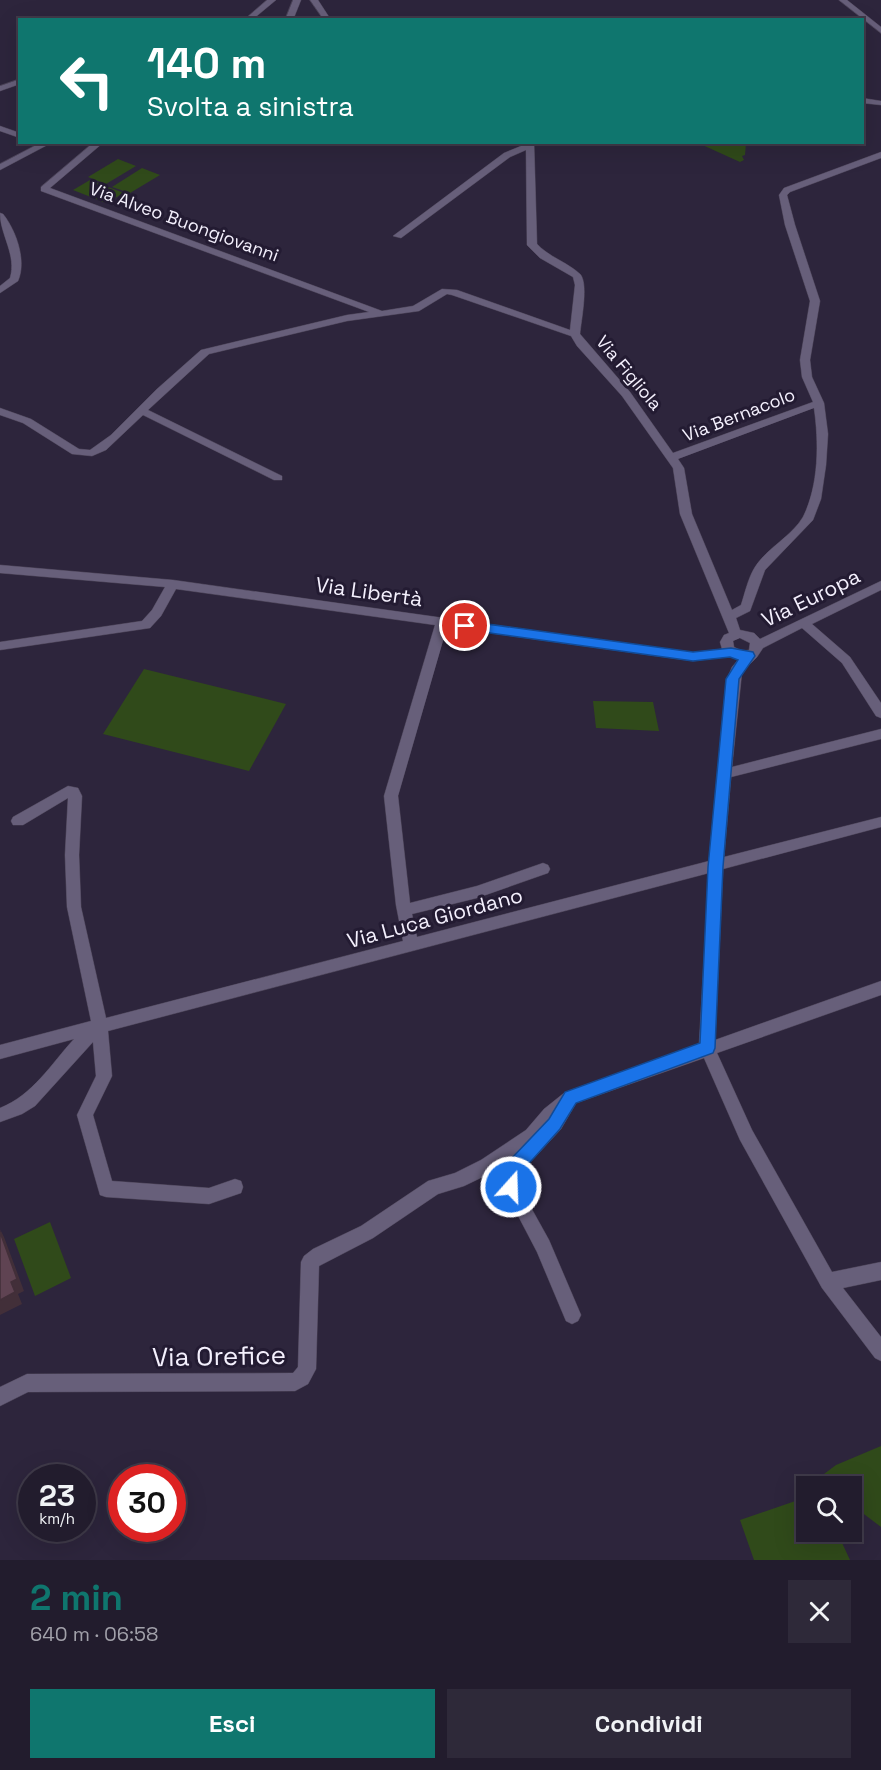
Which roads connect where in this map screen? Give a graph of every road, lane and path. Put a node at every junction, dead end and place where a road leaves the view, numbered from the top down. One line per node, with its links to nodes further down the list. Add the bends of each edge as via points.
1 (272, 0): 5 (street)
2 (297, 0): 6 (street)
3 (314, 0): 7 (street)
4 (843, 0): 8 (street)
5 (250, 18)
6 (290, 18)
7 (327, 18)
8 (881, 31)
9 (18, 82): 10 (street)
10 (0, 89)
11 (864, 100): 12 (street)
12 (881, 103)
13 (0, 128): 14 (street)
14 (18, 135)
15 (42, 144): 19 (street)
16 (98, 144): 23 (street, Via Alveo Buongiovanni, via 44,189)
17 (530, 144): 21 (street, via 507,155); 24 (street, Via Figliola, via 532,245 580,280)
18 (881, 155): 25 (street, via 787,190 783,195 815,301 805,360 807,377)
19 (0, 167)
20 (0, 216): 22 (street, via 8,226 16,271 11,283)
21 (398, 236)
22 (0, 291)
23 (381, 313): 24 (street, via 420,308 448,291); 26 (street, via 205,351)
24 (575, 334): 29 (street, Via Figliola, via 626,394)
25 (819, 403): 29 (street, Via Bernacolo); 34 (street, via 821,465 807,520 760,568 746,608)
26 (141, 410): 27 (street, via 102,448 84,453 76,452 27,421); 30 (street)
27 (0, 412): 28 (street)
28 (0, 423)
29 (671, 458): 34 (street, Via Figliola, via 678,468 686,514)
30 (278, 478)
31 (0, 569): 32 (street, Via Libertà)
32 (173, 584): 35 (street, Via Libertà); 38 (street, via 146,625)
33 (881, 585): 36 (street, Via Europa)
34 (728, 617): 37 (street, Via Figliola)
35 (442, 623): 40 (street, Via Libertà, via 693,657); 48 (street, via 392,796)
36 (804, 623): 39 (street, Via Europa); 41 (street, via 846,660)
37 (736, 634): 39 (street, via 750,636); 40 (street, via 726,642)
38 (0, 646)
39 (753, 650): 40 (street, via 740,656); 43 (street, via 733,679)
40 (731, 652)
41 (881, 713)
42 (881, 734): 43 (street)
43 (724, 774): 46 (street)
44 (18, 821): 51 (street, via 68,791 75,796 74,907)
45 (881, 822): 46 (street, Via Luca Giordano)
46 (716, 867): 49 (street, Via Luca Giordano); 52 (street)
47 (543, 868): 48 (street, via 477,892)
48 (404, 910): 49 (street)
49 (411, 946): 51 (street, Via Luca Giordano)
50 (881, 988): 52 (street)
51 (100, 1027): 53 (street, Via Luca Giordano); 55 (street, via 80,1042 36,1097); 56 (street, via 104,1076 85,1114 106,1189 209,1196)
52 (707, 1048): 54 (street); 58 (street, via 746,1136)
53 (0, 1052)
54 (570, 1098): 59 (street, via 555,1124 517,1165 511,1187 543,1246); 61 (street, Via Orefice, via 532,1135 487,1166 434,1187 367,1232 310,1262 307,1369 295,1382 27,1383)
55 (0, 1115)
56 (236, 1187)
57 (881, 1271): 58 (street)
58 (828, 1282): 60 (street)
59 (572, 1315)
60 (881, 1352)
61 (0, 1397)

